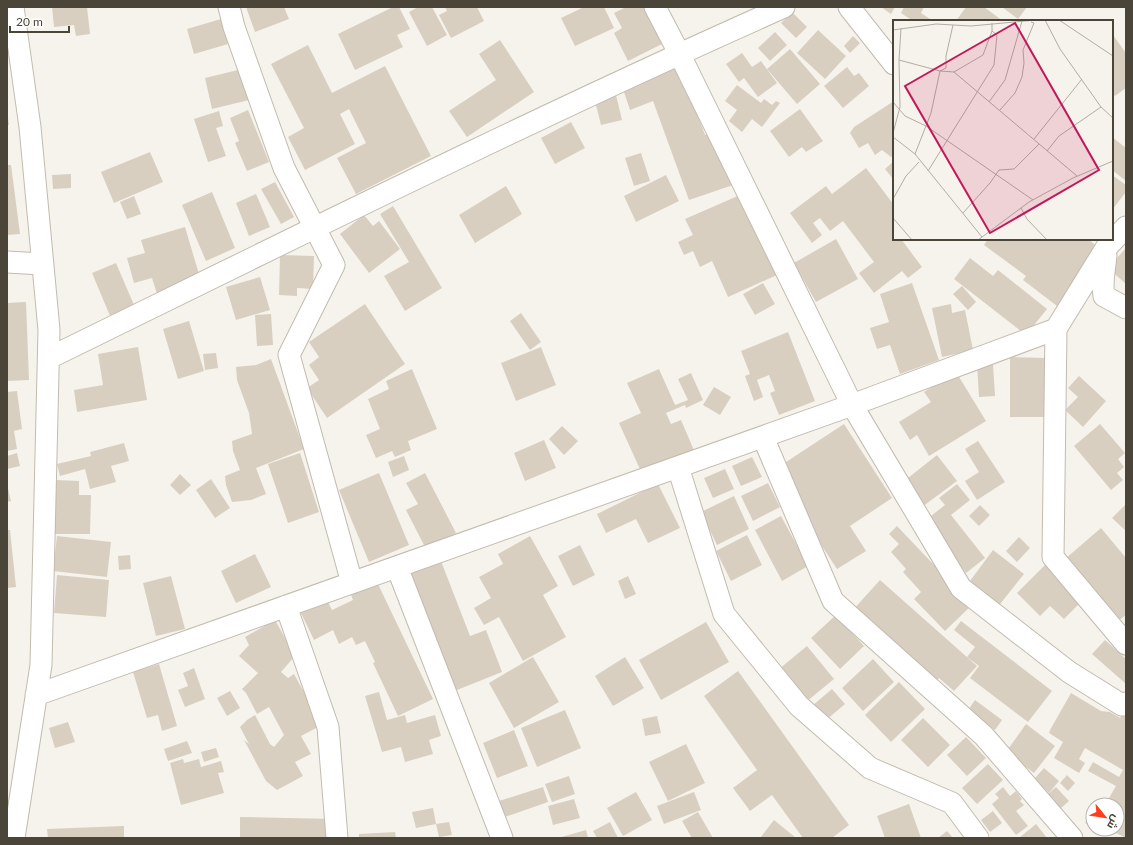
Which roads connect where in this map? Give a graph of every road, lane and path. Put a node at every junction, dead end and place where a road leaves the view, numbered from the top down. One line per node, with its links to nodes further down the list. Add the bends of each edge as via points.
1 (13, 7): 13 (street, via 30,127)
2 (229, 7): 9 (street, via 284,168)
3 (655, 7): 6 (street)
4 (784, 7): 6 (street)
5 (849, 7): 7 (street)
6 (680, 53): 9 (street); 17 (street)
7 (893, 63)
8 (1126, 227): 10 (street)
9 (315, 228): 16 (street); 21 (street, via 334,265 289,355)
10 (1113, 236)
11 (1101, 244): 14 (street, via 1105,272 1101,285 1104,296); 15 (street)
12 (7, 262): 13 (street)
13 (43, 264): 16 (street)
14 (1126, 308)
15 (1056, 329): 17 (street); 23 (street, via 1052,557)
16 (49, 358): 24 (street, via 41,665)
17 (852, 405): 18 (street); 25 (street, via 961,588 1069,672 1122,705)
18 (763, 437): 19 (street); 30 (street, via 833,601 984,736)
19 (678, 467): 20 (street); 29 (street, via 724,614 798,706 870,768 952,802)
20 (397, 567): 21 (street); 28 (street)
21 (352, 583): 22 (street)
22 (286, 606): 24 (street); 27 (street, via 328,727)
23 (1126, 644)
24 (36, 695): 26 (street)
25 (1126, 703)
26 (14, 838)
27 (337, 838)
28 (502, 838)
29 (978, 838)
30 (1072, 838)

